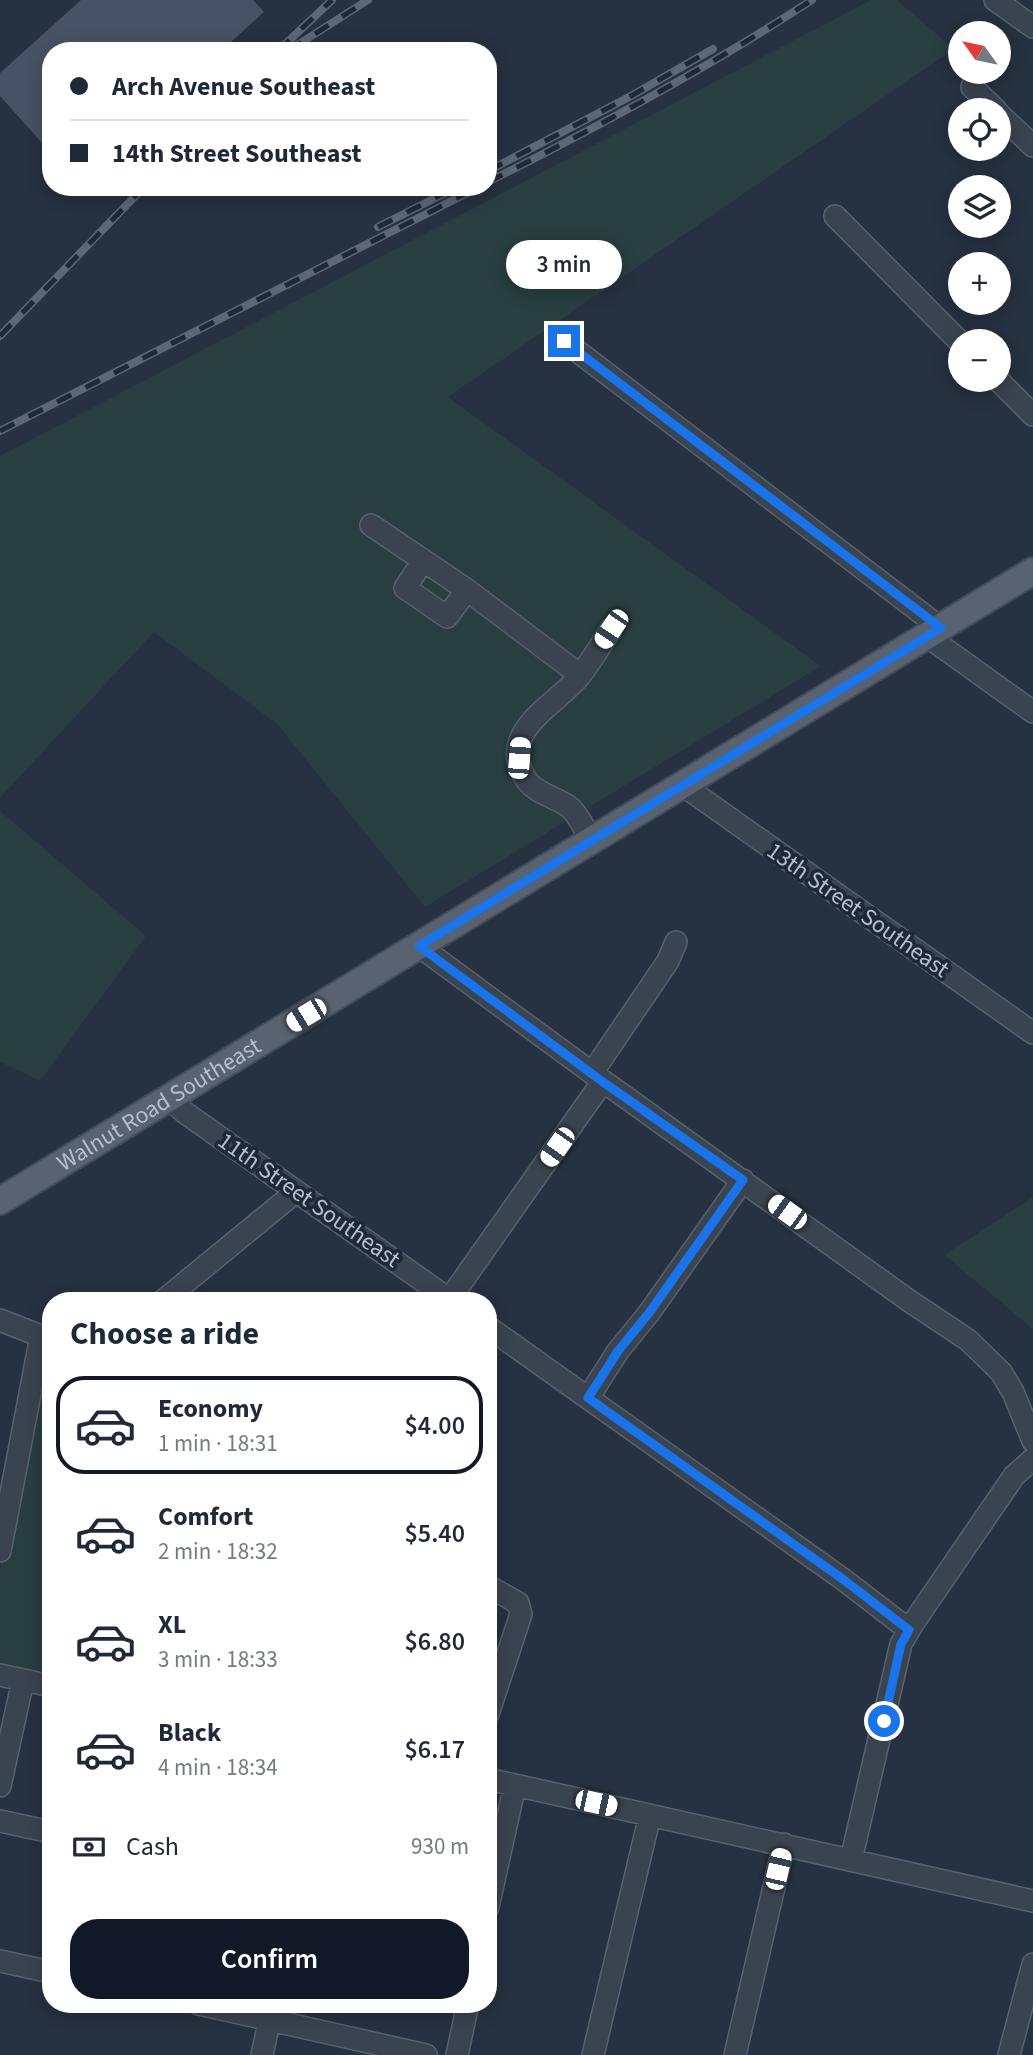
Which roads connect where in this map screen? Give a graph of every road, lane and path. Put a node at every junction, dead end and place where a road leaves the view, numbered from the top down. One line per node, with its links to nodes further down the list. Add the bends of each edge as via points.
1 (995, 0): 2 (street)
2 (1033, 27)
3 (972, 87): 4 (street)
4 (983, 98)
5 (1011, 125): 6 (street)
6 (1033, 146)
7 (835, 216): 8 (street)
8 (948, 330)
9 (564, 341): 17 (street)
10 (1010, 392): 11 (street)
11 (1033, 415)
12 (371, 525): 13 (street)
13 (423, 561): 15 (street); 15 (street, via 405,587 455,623)
14 (1033, 571): 17 (main road, Walnut Road Southeast)
15 (467, 590): 18 (street)
16 (611, 629): 18 (street)
17 (934, 632): 19 (street); 20 (main road, Walnut Road Southeast)
18 (580, 675): 21 (street, via 528,723 519,758 524,776 536,790 570,808)
19 (1033, 712)
20 (684, 786): 21 (main road, Walnut Road Southeast); 24 (street, 13th Street Southeast)
21 (592, 841): 23 (main road, Walnut Road Southeast)
22 (676, 942): 25 (street)
23 (419, 946): 25 (street); 26 (main road, Walnut Road Southeast)
24 (1033, 1034)
25 (598, 1077): 27 (street); 32 (street)
26 (169, 1098): 28 (street, 11th Street Southeast); 29 (main road, Walnut Road Southeast)
27 (743, 1180): 37 (street); 38 (street, via 985,1355 1013,1392)
28 (294, 1190): 30 (street); 31 (street, 11th Street Southeast)
29 (6, 1191)
30 (174, 1292)
31 (439, 1292)
32 (455, 1292)
33 (0, 1320): 35 (street)
34 (497, 1333): 37 (street)
35 (42, 1336)
36 (42, 1357): 40 (street)
37 (588, 1398): 42 (street)
38 (1033, 1441)
39 (1033, 1459): 42 (street, via 1014,1476)
40 (0, 1551)
41 (497, 1591): 46 (street, via 518,1604 521,1614)
42 (909, 1630): 54 (street, via 901,1644)
43 (0, 1675): 44 (street)
44 (23, 1680): 45 (street); 49 (street)
45 (42, 1684)
46 (497, 1687)
47 (497, 1781): 48 (street)
48 (514, 1785): 50 (street); 55 (street)
49 (0, 1786)
50 (650, 1815): 53 (street); 66 (street)
51 (0, 1821): 52 (street)
52 (42, 1830)
53 (783, 1844): 54 (street); 67 (street)
54 (851, 1860): 56 (street)
55 (497, 1865)
56 (1033, 1901)
57 (0, 1961): 59 (street)
58 (1033, 1964): 68 (street)
59 (42, 1970)
60 (272, 2013): 63 (street)
61 (276, 2013): 64 (street)
62 (466, 2013): 65 (street)
63 (262, 2055)
64 (426, 2055)
65 (457, 2055)
66 (593, 2055)
67 (735, 2055)
68 (1009, 2055)

